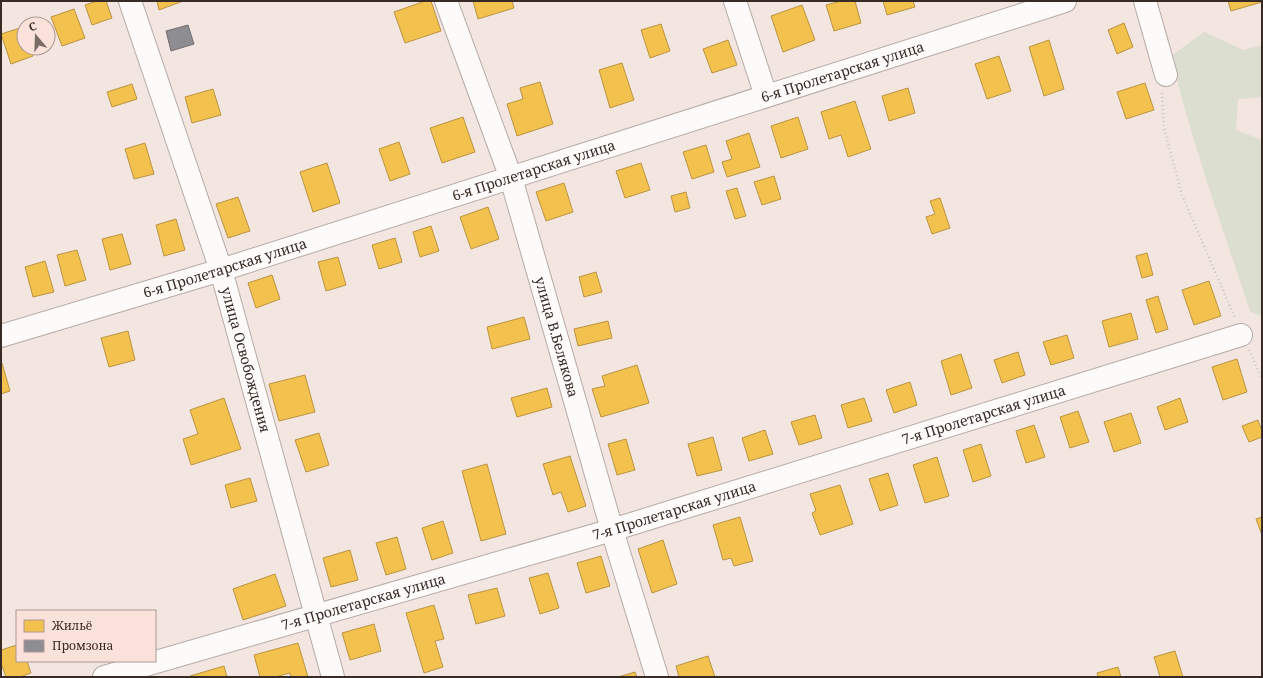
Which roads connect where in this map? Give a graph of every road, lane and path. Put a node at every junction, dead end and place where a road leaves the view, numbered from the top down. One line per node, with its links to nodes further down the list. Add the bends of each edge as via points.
1 (130, 1): 9 (street, улица Освобождения)
2 (446, 1): 8 (street, улица В.Белякова)
3 (735, 1): 7 (street)
4 (1064, 1): 7 (street, 6-я Пролетарская улица)
5 (1145, 1): 6 (street)
6 (1166, 75): 10 (path, via 1161,81 1164,128 1182,195)
7 (766, 96): 8 (street, 6-я Пролетарская улица)
8 (511, 178): 9 (street, 6-я Пролетарская улица); 13 (street, улица В.Белякова)
9 (221, 270): 11 (street, 6-я Пролетарская улица); 14 (street, улица Освобождения)
10 (1241, 335): 12 (path); 13 (street, 7-я Пролетарская улица)
11 (1, 336)
12 (1262, 379)
13 (612, 530): 14 (street, 7-я Пролетарская улица); 19 (street, улица В.Белякова)
14 (316, 615): 16 (street, 7-я Пролетарская улица); 18 (street, улица Освобождения)
15 (155, 662): 17 (street, 7-я Пролетарская улица)
16 (156, 662)
17 (104, 677)
18 (333, 677)
19 (656, 677)

